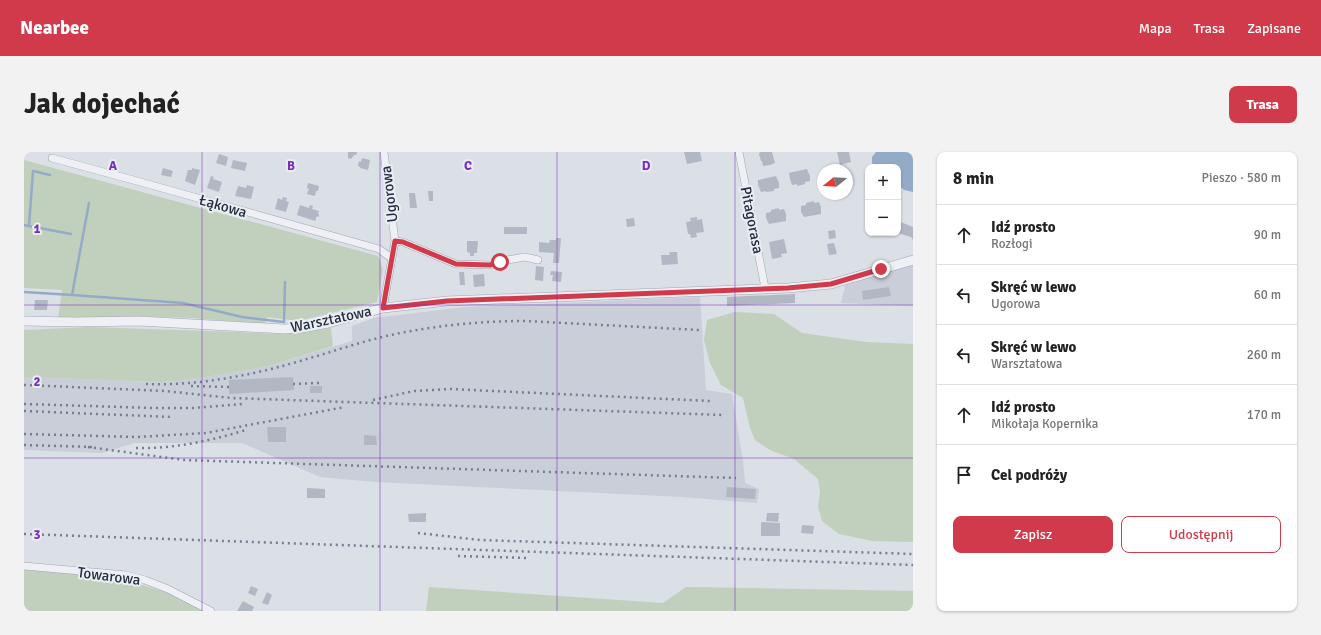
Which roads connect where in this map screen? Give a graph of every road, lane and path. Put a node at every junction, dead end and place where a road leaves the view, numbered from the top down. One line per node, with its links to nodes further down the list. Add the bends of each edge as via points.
1 (384, 152): 4 (street, Ugorowa)
2 (739, 152): 8 (street, Pitagorasa)
3 (52, 158): 5 (street, Łąkowa, via 379,249)
4 (395, 241): 5 (street, Ugorowa); 6 (street, via 456,264 490,265 525,257)
5 (391, 258): 9 (street, Ugorowa)
6 (538, 260)
7 (913, 260): 8 (street, Warsztatowa, via 831,284)
8 (765, 288): 9 (street, Warsztatowa, via 447,301)
9 (383, 308): 10 (street, Warsztatowa, via 314,326 284,329 139,321)
10 (24, 321)
11 (24, 566): 12 (street, Towarowa, via 126,575 168,589)
12 (211, 611)

